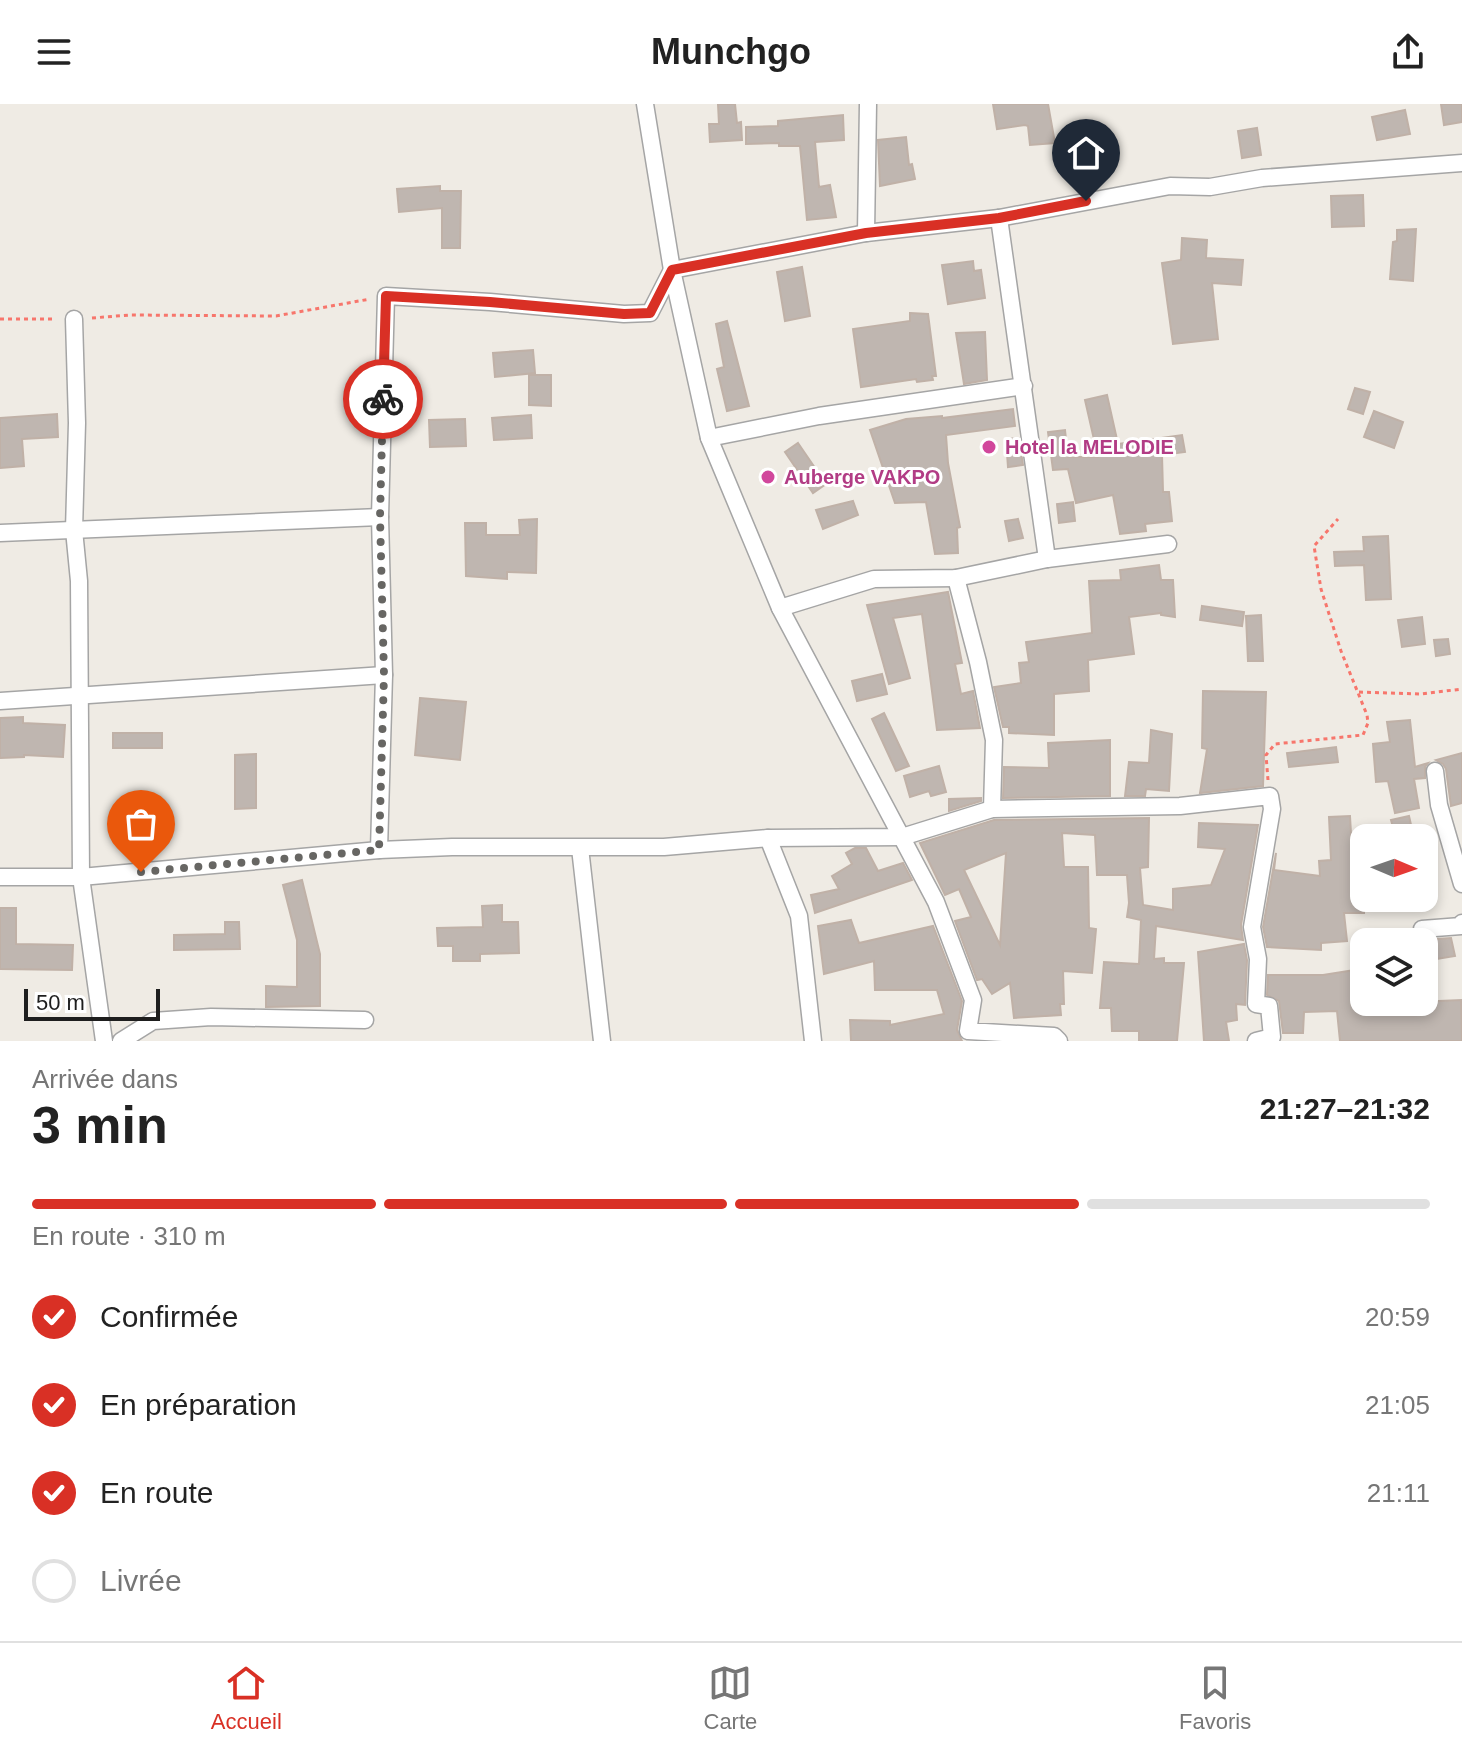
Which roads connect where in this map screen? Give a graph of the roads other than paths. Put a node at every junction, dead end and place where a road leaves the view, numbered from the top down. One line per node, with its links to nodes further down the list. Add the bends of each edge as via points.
1 (645, 104): 6 (street)
2 (868, 104): 5 (street)
3 (1462, 163): 4 (street, via 1262,178 1210,187 1170,186)
4 (999, 218): 5 (street); 8 (street)
5 (866, 233): 6 (street)
6 (672, 270): 9 (street); 10 (street, via 650,313 386,296)
7 (74, 319): 11 (street)
8 (1024, 386): 9 (street); 14 (street)
9 (709, 438): 16 (street)
10 (380, 517): 11 (street); 17 (street)
11 (74, 530): 12 (street); 18 (street)
12 (0, 533)
13 (1168, 544): 14 (street)
14 (1047, 559): 15 (street)
15 (956, 578): 16 (street, via 874,579); 21 (street, via 994,740)
16 (780, 608): 22 (street)
17 (384, 675): 18 (street); 25 (street)
18 (80, 695): 19 (street); 27 (street)
19 (0, 701)
20 (1435, 771): 28 (street, via 1439,805)
21 (992, 809): 22 (street); 38 (street, via 1180,806 1270,796 1252,927 1258,959 1256,1004 1269,1006 1272,1037)
22 (902, 837): 23 (street); 32 (street, via 936,902 973,1000)
23 (768, 838): 24 (street); 36 (street, via 799,916)
24 (580, 848): 25 (street); 35 (street)
25 (379, 850): 27 (street)
26 (0, 877): 27 (street)
27 (81, 877): 33 (street)
28 (1462, 884)
29 (1462, 923): 30 (street)
30 (1435, 928)
31 (365, 1020): 34 (street, via 153,1021)
32 (968, 1036): 37 (street, via 1054,1036)
33 (104, 1041)
34 (121, 1041)
35 (602, 1041)
36 (813, 1041)
37 (1059, 1041)
38 (1256, 1041)

